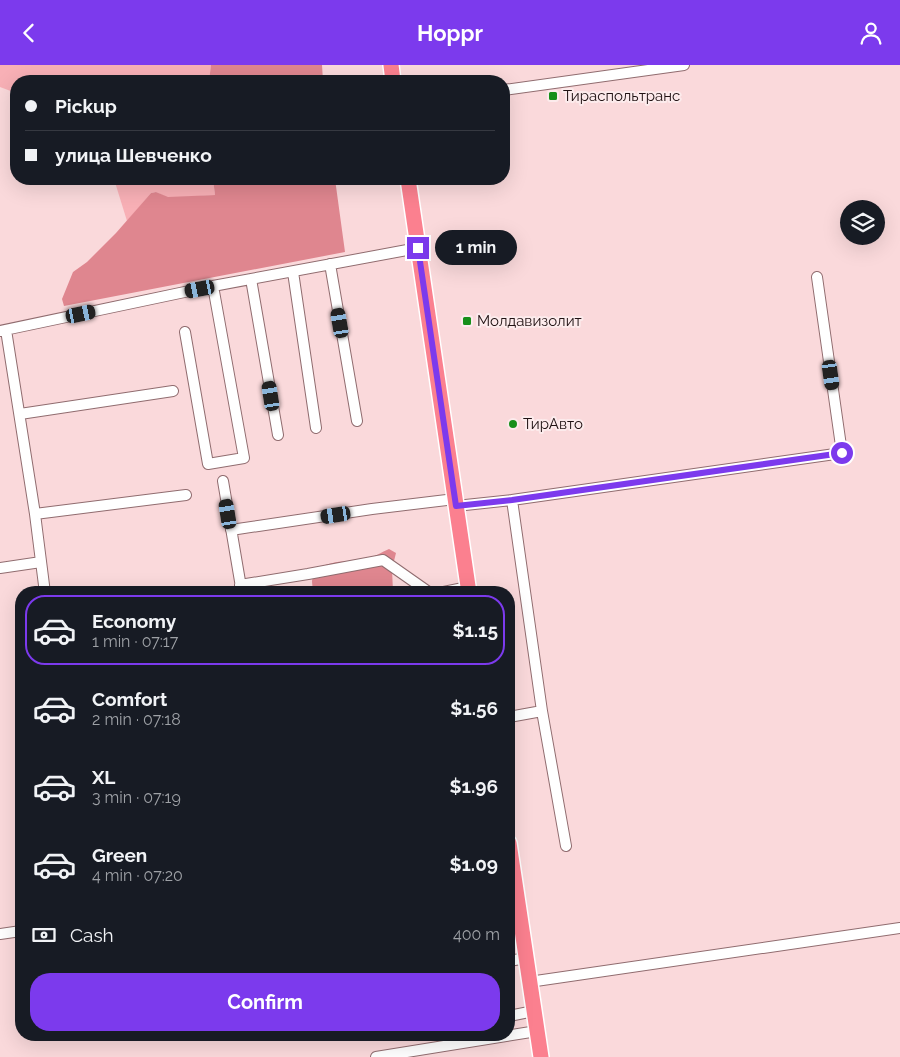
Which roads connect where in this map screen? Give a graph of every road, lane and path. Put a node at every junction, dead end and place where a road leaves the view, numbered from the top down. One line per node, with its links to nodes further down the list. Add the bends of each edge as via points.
1 (684, 65): 2 (street)
2 (510, 89)
3 (409, 185): 4 (highway)
4 (418, 248): 5 (street); 20 (highway)
5 (330, 264): 6 (street); 14 (street)
6 (293, 271): 8 (street); 15 (street)
7 (817, 277): 19 (street, via 842,453)
8 (251, 279): 9 (street); 16 (street)
9 (213, 286): 10 (street); 11 (street, via 244,458 208,465)
10 (3, 331): 13 (street)
11 (185, 332)
12 (173, 391): 13 (street)
13 (20, 414): 21 (street)
14 (357, 421)
15 (316, 427)
16 (278, 435)
17 (223, 481): 22 (street)
18 (186, 495): 21 (street)
19 (512, 500): 20 (street); 30 (street)
20 (455, 503): 22 (street, via 372,509); 29 (highway)
21 (34, 514): 23 (street)
22 (231, 531): 26 (street)
23 (41, 562): 24 (street); 25 (street)
24 (0, 568)
25 (44, 586)
26 (240, 586)
27 (254, 586): 28 (street, via 383,560)
28 (420, 586)
29 (468, 586)
30 (542, 711): 31 (street); 32 (street)
31 (515, 716)
32 (566, 846)
33 (515, 891): 37 (highway)
34 (900, 928): 39 (street)
35 (15, 932): 36 (street)
36 (0, 934)
37 (526, 958): 38 (street); 39 (highway)
38 (515, 960)
39 (529, 982): 40 (highway)
40 (534, 1011): 41 (street); 42 (highway)
41 (515, 1014)
42 (537, 1031): 43 (street); 46 (highway)
43 (515, 1035)
44 (475, 1041): 45 (street)
45 (383, 1056)
46 (541, 1057)

